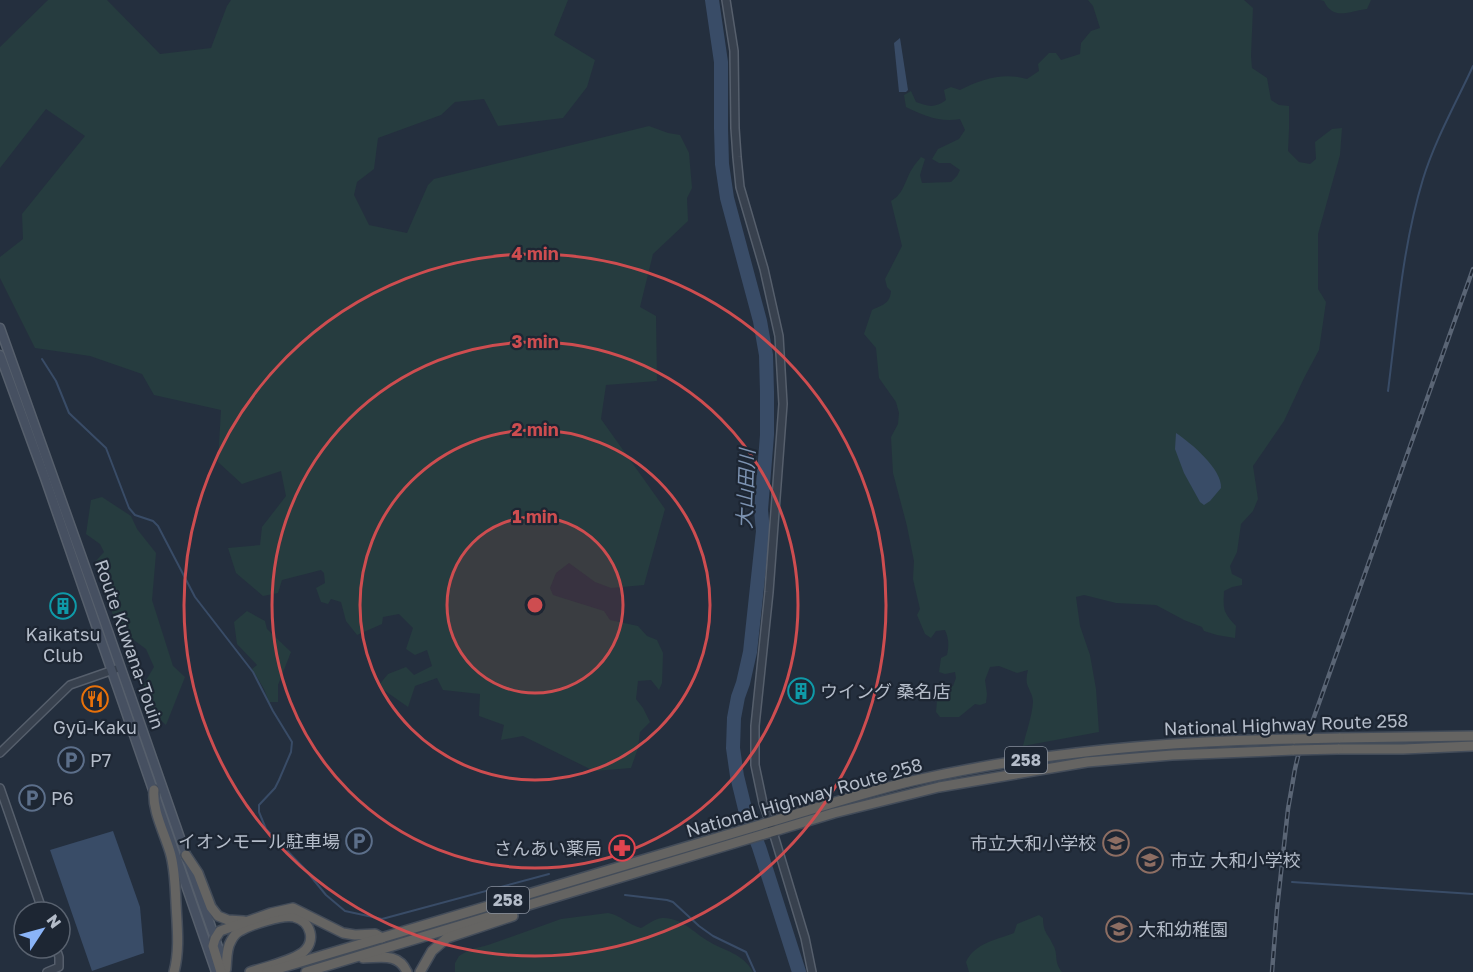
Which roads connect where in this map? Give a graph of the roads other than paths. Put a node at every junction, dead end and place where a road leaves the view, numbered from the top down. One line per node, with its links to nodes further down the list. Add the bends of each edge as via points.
1 (726, 0): 14 (street, via 734,51 740,186 778,336 783,392 769,592 754,726 755,765)
2 (0, 328): 6 (main road, Route Kuwana-Touin)
3 (0, 345): 5 (main road)
4 (0, 355): 5 (main road, Route Kuwana-Touin)
5 (13, 389): 8 (main road, Route Kuwana-Touin)
6 (103, 616): 7 (main road, Route Kuwana-Touin); 8 (main road, via 116,664)
7 (121, 668): 8 (street); 13 (main road, Route Kuwana-Touin)
8 (112, 670): 11 (street, via 70,685); 13 (main road, Route Kuwana-Touin)
9 (1473, 736): 14 (highway, National Highway Route 258 / 258, bridge, via 1222,740 1083,752 912,781)
10 (1473, 746): 15 (highway, National Highway Route 258 / 258, bridge, via 1294,750 1098,761 897,796)
11 (0, 753)
12 (0, 788): 18 (street)
13 (157, 796): 16 (highway); 16 (main road, Route Kuwana-Touin)
14 (766, 823): 15 (street); 20 (highway, National Highway Route 258 / 258)
15 (770, 833): 17 (highway, National Highway Route 258 / 258); 32 (street)
16 (179, 852): 19 (highway, via 198,873 218,916); 21 (main road, Route Kuwana-Touin); 24 (main road, Route Kuwana-Touin); 26 (highway, via 174,867 178,938)
17 (551, 899): 22 (highway, National Highway Route 258 / 258); 31 (highway, via 447,938 432,951)
18 (40, 900)
19 (244, 922): 20 (highway, via 293,908 343,933 375,934); 21 (highway, via 220,931)
20 (382, 938): 28 (highway, National Highway Route 258 / 258)
21 (215, 939): 24 (highway, via 213,946)
22 (354, 957): 29 (highway, National Highway Route 258 / 258); 30 (highway, via 395,958)
23 (59, 960): 25 (street, via 59,967)
24 (222, 971): 27 (highway, via 230,942 246,928 288,916 307,924 311,937 302,953)
25 (47, 972)
26 (174, 972)
27 (249, 972)
28 (267, 972)
29 (306, 972)
30 (407, 972)
31 (420, 972)
32 (813, 972)

